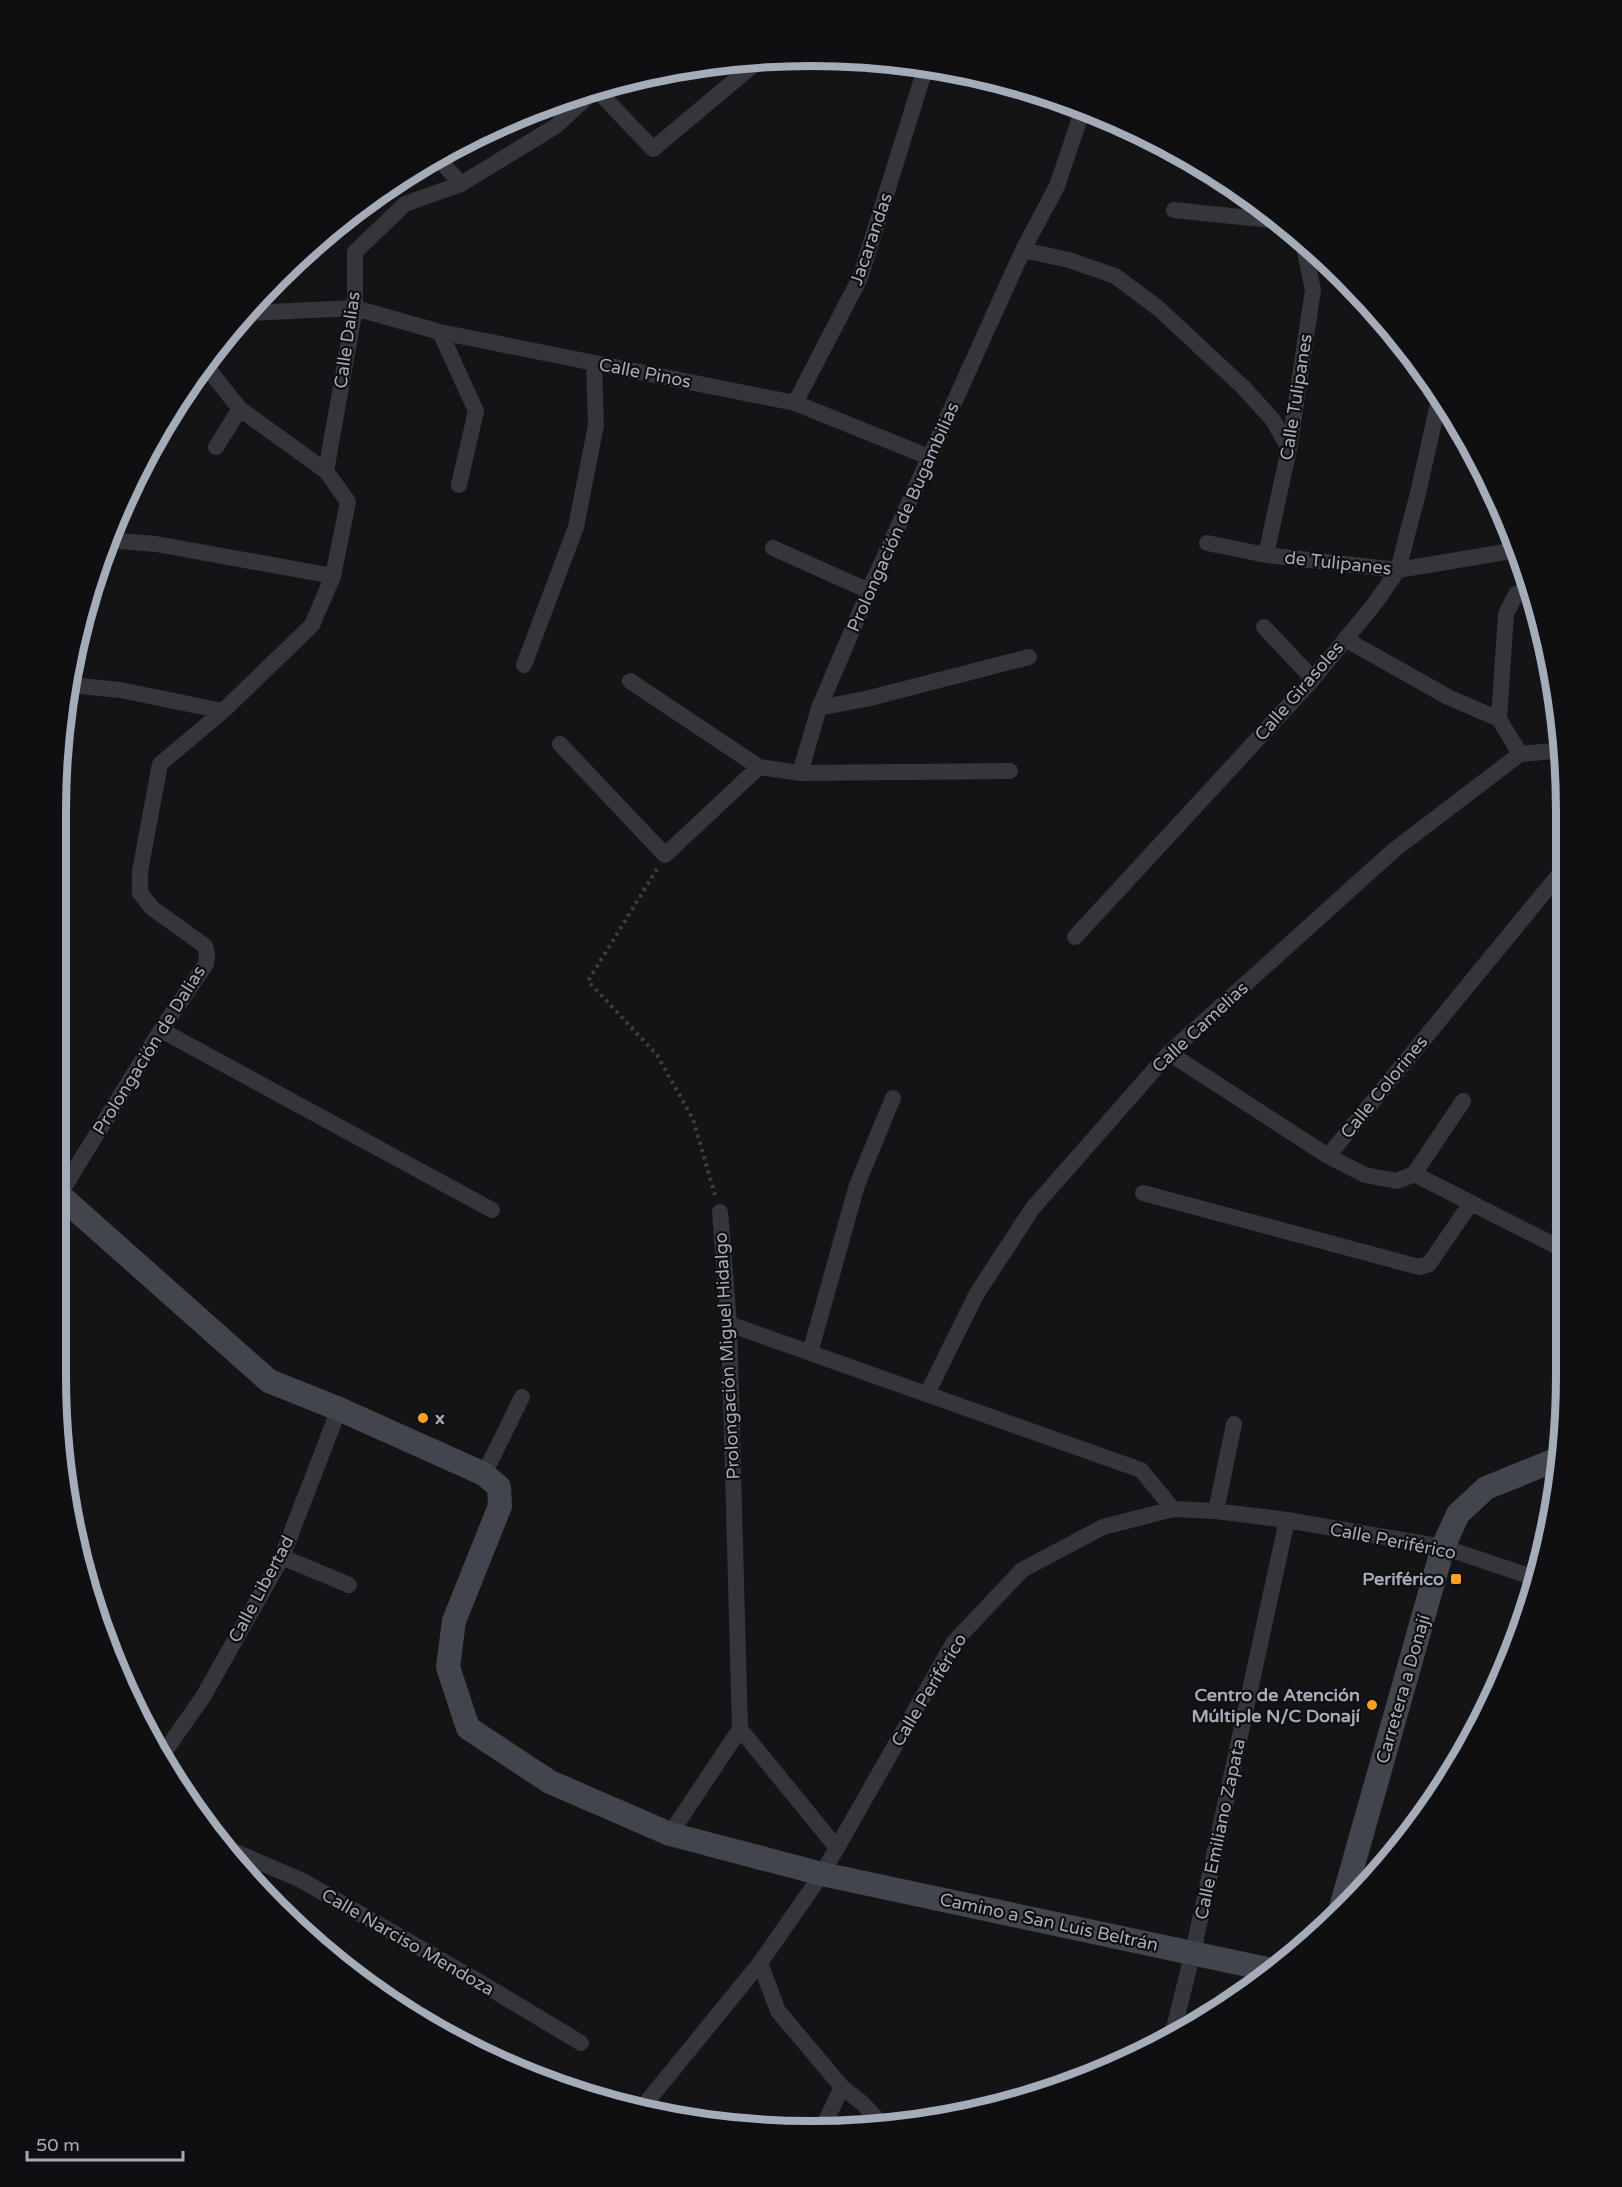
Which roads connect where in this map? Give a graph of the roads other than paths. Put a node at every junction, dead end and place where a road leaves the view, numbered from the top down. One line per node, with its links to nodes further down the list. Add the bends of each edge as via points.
1 (749, 69): 3 (street, via 653,149)
2 (923, 75): 17 (street, Jacarandas, via 860,278)
3 (603, 96)
4 (581, 103): 7 (street, Calle Dalias, via 556,126)
5 (1080, 117): 10 (street, Prolongación de Bugambilias, via 1057,186)
6 (443, 164): 7 (street)
7 (461, 184): 12 (street, Calle Dalias, via 405,204 355,252)
8 (1174, 210): 9 (street)
9 (1264, 219)
10 (1023, 250): 21 (street, via 1115,276 1158,308 1243,387 1273,420); 22 (street, Prolongación de Bugambilias)
11 (1305, 254): 21 (street, Calle Tulipanes, via 1313,290)
12 (356, 308): 13 (street, Calle Pinos); 14 (street, Calle Pinos); 23 (street, Calle Dalias)
13 (258, 313)
14 (440, 332): 15 (street, Calle Pinos); 24 (street, via 476,411)
15 (594, 363): 17 (street, Calle Pinos); 37 (street, via 596,425 576,527)
16 (210, 371): 18 (street, Prolongación de Dalias)
17 (795, 403): 22 (street, Calle Pinos)
18 (240, 408): 20 (street); 23 (street, Prolongación de Dalias)
19 (1439, 411): 30 (street, Calle Girasoles)
20 (216, 447)
21 (1289, 449): 29 (street, Calle Tulipanes)
22 (929, 457): 32 (street, Prolongación de Bugambilias)
23 (326, 471): 31 (street, Prolongación de Dalias, via 348,502)
24 (459, 484)
25 (118, 541): 31 (street, via 156,544)
26 (1207, 543): 29 (street, de Tulipanes)
27 (773, 548): 32 (street)
28 (1508, 551): 30 (street, de Tulipanes)
29 (1266, 555): 30 (street, de Tulipanes)
30 (1398, 570): 35 (street, Calle Girasoles)
31 (333, 576): 42 (street, Prolongación de Dalias, via 312,626)
32 (869, 591): 41 (street, Prolongación de Bugambilias)
33 (1522, 591): 43 (street, via 1516,594 1506,614)
34 (1264, 627): 38 (street)
35 (1345, 639): 38 (street, Calle Girasoles); 43 (street, via 1448,697)
36 (1029, 657): 41 (street)
37 (524, 665)
38 (1313, 679): 51 (street, Calle Girasoles)
39 (630, 681): 47 (street)
40 (77, 686): 42 (street, via 120,690)
41 (819, 708): 49 (street, Prolongación de Bugambilias)
42 (223, 711): 52 (street, Prolongación de Dalias, via 160,764 140,893 152,908 205,946 207,955 206,964)
43 (1499, 718): 46 (street)
44 (560, 744): 47 (street, via 665,855)
45 (1553, 751): 46 (street)
46 (1520, 754): 53 (street, Calle Camelias, via 1394,850)
47 (759, 767): 49 (street)
48 (1010, 771): 49 (street)
49 (800, 773)
50 (1556, 878): 56 (street, Calle Colorines)
51 (1075, 937)
52 (160, 1030): 58 (street, Prolongación de Dalias); 62 (street)
53 (1169, 1053): 56 (street, Calle Colorines); 67 (street, Calle Camelias, via 1032,1209 976,1295)
54 (893, 1098): 66 (street, via 857,1185)
55 (1463, 1101): 57 (street)
56 (1328, 1156): 57 (street, via 1365,1175 1397,1181)
57 (1414, 1174): 61 (street)
58 (66, 1181)
59 (1143, 1193): 61 (street, via 1419,1267 1429,1264)
60 (66, 1203): 69 (main road, via 269,1380)
61 (1472, 1203): 64 (street)
62 (492, 1210)
63 (720, 1212): 65 (street, Prolongación Miguel Hidalgo)
64 (1556, 1247)
65 (729, 1324): 66 (street); 80 (street, Prolongación Miguel Hidalgo)
66 (810, 1353): 67 (street)
67 (927, 1394): 73 (street, via 1141,1470)
68 (522, 1397): 72 (street)
69 (339, 1408): 72 (main road); 77 (street, Calle Libertad)
70 (1234, 1424): 74 (street)
71 (1551, 1462): 76 (main road, Carretera a Donají, via 1486,1488 1458,1514)
72 (484, 1474): 82 (main road, Camino a San Luis Beltrán, via 499,1487 500,1506 454,1621 448,1667 468,1728 550,1782)
73 (1173, 1509): 74 (street, Calle Periférico); 83 (street, Calle Periférico, via 1103,1527 1022,1570 954,1642)
74 (1216, 1510): 75 (street, Calle Periférico)
75 (1287, 1520): 76 (street, Calle Periférico); 87 (street, Calle Emiliano Zapata)
76 (1443, 1548): 78 (street, Calle Periférico); 86 (main road, Carretera a Donají)
77 (282, 1557): 79 (street); 81 (street, Calle Libertad, via 203,1697)
78 (1529, 1576)
79 (349, 1585)
80 (740, 1729): 82 (street); 83 (street)
81 (166, 1749)
82 (670, 1834): 85 (main road, Camino a San Luis Beltrán)
83 (837, 1848): 85 (street, Calle Periférico)
84 (240, 1854): 91 (street, Calle Narciso Mendoza, via 301,1880)
85 (822, 1874): 87 (main road, Camino a San Luis Beltrán); 88 (street, Calle Periférico)
86 (1344, 1896)
87 (1193, 1952): 89 (main road, Camino a San Luis Beltrán); 90 (street, Calle Emiliano Zapata)
88 (760, 1962): 92 (street, via 778,2011); 93 (street, Calle Periférico)
89 (1263, 1968)
90 (1175, 2026)
91 (581, 2043)
92 (842, 2087): 94 (street); 95 (street)
93 (650, 2103)
94 (876, 2118)
95 (826, 2120)

